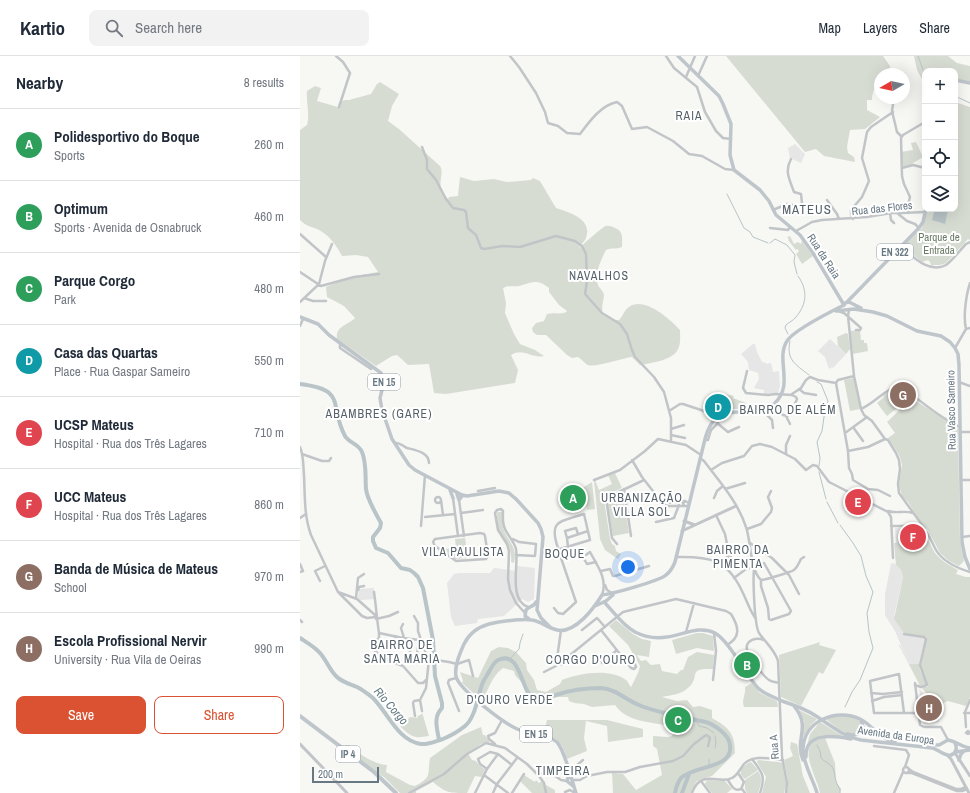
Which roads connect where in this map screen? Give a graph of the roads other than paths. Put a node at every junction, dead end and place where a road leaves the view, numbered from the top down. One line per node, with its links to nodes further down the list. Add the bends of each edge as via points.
1 (336, 56): 13 (street, via 350,73)
2 (510, 56): 22 (street, via 519,66 539,100 549,124 558,126 567,133 580,134 601,110 617,102 632,129 646,126 673,141 691,155 702,156 725,169)
3 (666, 56): 9 (street, via 672,66)
4 (678, 56): 7 (main road)
5 (695, 56): 7 (street)
6 (707, 56): 8 (street)
7 (690, 68): 8 (main road); 9 (street)
8 (698, 76): 17 (main road, via 719,96 731,124)
9 (686, 77): 17 (street, via 697,87 705,112 715,130 722,138)
10 (958, 81): 11 (main road)
11 (970, 84)
12 (893, 104): 14 (street)
13 (339, 107)
14 (892, 112): 16 (street, via 897,132); 31 (street, via 868,131 862,158 869,182 862,197 850,212)
15 (922, 124): 16 (street)
16 (901, 136): 21 (street)
17 (731, 139): 22 (main road, via 730,156)
18 (422, 147): 80 (street, via 428,170 451,206 466,212 468,228 476,235 482,249 522,247 556,236 575,241 582,246 586,254 585,294 600,311 622,326 635,357 664,392)
19 (791, 159): 24 (street, via 787,176 794,192 801,194 802,203 792,206 787,204)
20 (922, 167): 21 (street, via 912,165)
21 (902, 168): 29 (street, via 903,181 910,196)
22 (734, 170): 24 (main road, Rua da Raia, via 761,191)
23 (827, 200): 30 (street)
24 (773, 210): 33 (main road, Rua da Raia)
25 (922, 211): 29 (street, Rua das Flores)
26 (925, 212): 35 (main road, EN 322)
27 (890, 213): 28 (street, Rua das Flores); 31 (street, Rua das Flores); 32 (street)
28 (897, 213): 29 (street, Rua das Flores); 35 (street)
29 (909, 213)
30 (839, 219): 31 (street, Rua das Flores); 36 (street, Rua das Flores, via 815,221)
31 (853, 219)
32 (894, 223)
33 (790, 227): 34 (street, via 788,230); 36 (main road, Rua da Raia)
34 (770, 228)
35 (918, 229): 38 (street); 41 (main road, EN 322)
36 (796, 231): 50 (main road, Rua da Raia, via 813,253)
37 (300, 234): 42 (street)
38 (923, 237)
39 (970, 242): 41 (street, via 947,264 936,266 922,263)
40 (332, 244): 42 (street)
41 (901, 246): 47 (main road, EN 322)
42 (326, 257): 46 (street)
43 (300, 272): 46 (street)
44 (379, 274): 46 (street)
45 (970, 283): 62 (street)
46 (318, 285): 49 (street)
47 (857, 291): 48 (main road, EN 322); 53 (main road, EN 322)
48 (853, 297): 53 (main road, EN 322); 54 (main road)
49 (304, 298): 51 (street); 52 (street)
50 (840, 299): 53 (main road); 55 (main road)
51 (326, 301)
52 (300, 302)
53 (847, 306): 54 (main road); 55 (main road); 56 (main road); 57 (main road); 58 (street)
54 (857, 306): 56 (main road)
55 (838, 308): 57 (main road)
56 (867, 310): 65 (main road, via 887,316 917,331 941,336)
57 (832, 312): 58 (street, via 840,312); 73 (main road, via 793,335 786,342 785,384)
58 (848, 317): 63 (street, via 861,328); 68 (street)
59 (301, 318): 60 (street); 64 (main road, EN 15, via 318,324)
60 (300, 326)
61 (970, 328): 62 (street)
62 (966, 329): 65 (street)
63 (856, 330)
64 (340, 344): 66 (street, via 340,348); 102 (main road, EN 15, via 377,369 382,376 384,384 380,397 381,405)
65 (955, 348): 69 (main road, Rua Vasco Sameiro, via 959,361)
66 (371, 369)
67 (747, 371): 73 (street, via 744,392)
68 (854, 376): 70 (street, via 838,380); 79 (street)
69 (960, 382): 71 (street); 89 (main road, Rua Vasco Sameiro)
70 (836, 383): 72 (street, via 810,377); 94 (street)
71 (970, 386)
72 (799, 390): 74 (street); 75 (street)
73 (781, 395): 74 (street); 76 (main road)
74 (791, 395): 82 (street, via 797,400 791,413)
75 (816, 395)
76 (773, 404): 78 (street); 81 (main road)
77 (782, 408): 78 (street)
78 (777, 409): 82 (street)
79 (861, 409): 83 (street); 89 (street, via 900,385)
80 (669, 410): 84 (street, via 684,404 710,413); 91 (street)
81 (764, 410): 84 (main road, via 728,412); 90 (street, via 772,420)
82 (786, 416): 85 (street)
83 (867, 417): 88 (street); 98 (street)
84 (715, 421): 87 (street, via 728,432); 99 (main road, via 707,430); 99 (street, via 708,440)
85 (790, 424)
86 (684, 425): 91 (street)
87 (739, 427)
88 (853, 427): 94 (street); 100 (street)
89 (960, 427): 92 (main road, Rua Vasco Sameiro)
90 (773, 428)
91 (671, 429): 95 (street)
92 (960, 432): 93 (street); 115 (main road, Rua Vasco Sameiro)
93 (970, 432)
94 (845, 433): 104 (street)
95 (671, 435): 97 (street); 101 (street)
96 (790, 436): 106 (street)
97 (685, 438)
98 (885, 439): 104 (street); 134 (street, via 899,458 898,488 902,499)
99 (704, 440): 107 (main road)
100 (864, 441)
101 (671, 442): 107 (street, via 687,446); 109 (street, via 657,440)
102 (394, 443): 110 (street, via 426,455); 112 (main road, EN 15, via 409,466)
103 (300, 447): 105 (street)
104 (848, 451): 126 (street, via 849,469 854,481)
105 (302, 454): 108 (street, via 323,461 329,461); 141 (street)
106 (786, 455): 111 (street, via 770,446 756,444 744,456 722,463); 136 (street, via 798,461 805,470 813,465 817,466 829,482)
107 (700, 456): 111 (street); 132 (main road)
108 (331, 458)
109 (632, 460): 113 (street, via 618,471); 114 (street)
110 (429, 463)
111 (711, 470): 118 (street)
112 (424, 475): 119 (main road, EN 15); 154 (street)
113 (594, 480)
114 (644, 480): 120 (street); 131 (street, via 660,501)
115 (961, 480): 116 (street); 166 (main road, Rua Vasco Sameiro)
116 (970, 480)
117 (745, 483): 118 (street)
118 (724, 488): 128 (street, via 716,492); 135 (street)
119 (451, 489): 124 (main road, EN 15); 125 (main road, EN 15); 127 (main road)
120 (624, 489): 163 (street); 169 (street, via 606,499 612,538)
121 (493, 490): 122 (street); 125 (main road, EN 15); 170 (main road, EN 15, via 506,492 516,499 540,526)
122 (478, 491)
123 (770, 491): 156 (street, via 768,497 771,512 760,524)
124 (456, 493): 125 (main road, EN 15); 127 (main road); 129 (main road)
125 (464, 495): 129 (main road)
126 (890, 496)
127 (454, 498): 142 (street)
128 (714, 498)
129 (459, 500): 140 (street)
130 (440, 504): 130 (street, via 441,500 435,498 435,502); 144 (street)
131 (671, 504): 132 (street); 133 (street)
132 (687, 504): 133 (street); 149 (main road)
133 (679, 505): 150 (street, via 674,518)
134 (908, 505): 139 (street); 143 (street)
135 (736, 506): 145 (street); 156 (street)
136 (886, 509): 138 (street); 147 (street)
137 (483, 510): 140 (street)
138 (894, 512): 139 (street); 147 (street)
139 (906, 512): 143 (street)
140 (461, 513): 162 (street)
141 (306, 514): 148 (street); 185 (street, via 308,528)
142 (455, 514): 144 (street); 161 (street)
143 (913, 514): 151 (street)
144 (443, 515): 146 (street)
145 (716, 515): 152 (street); 175 (street, via 725,533)
146 (425, 517)
147 (891, 517): 155 (street)
148 (300, 518)
149 (684, 521): 152 (street); 159 (main road)
150 (656, 522)
151 (918, 522): 153 (street); 157 (street)
152 (695, 525): 159 (street)
153 (915, 525): 155 (street); 157 (street)
154 (421, 526)
155 (891, 526): 179 (street)
156 (747, 529): 168 (street)
157 (925, 529): 191 (street, via 941,557 954,566)
158 (588, 531): 160 (street); 171 (street, via 590,540); 173 (street, via 584,514 560,522 554,530)
159 (682, 531): 177 (main road)
160 (578, 534): 167 (street); 167 (street, via 576,528 565,532)
161 (458, 536): 162 (street); 162 (street, via 435,539 433,543 457,562 488,558 484,534)
162 (464, 536)
163 (631, 536)
164 (970, 536): 166 (street)
165 (511, 537): 176 (street); 176 (street, via 519,542 536,544 535,556); 183 (street, via 504,527 503,511 497,510 497,527 508,548)
166 (962, 537): 188 (main road, Rua Vasco Sameiro, via 964,556)
167 (567, 538): 171 (street)
168 (750, 543): 187 (street); 192 (street, via 772,558)
169 (617, 544)
170 (542, 546): 172 (street); 174 (main road, EN 15)
171 (569, 546): 173 (street)
172 (550, 550): 173 (street); 174 (street)
173 (558, 550): 212 (street, via 576,602 563,614)
174 (541, 553): 208 (main road, EN 15)
175 (729, 554)
176 (516, 555): 184 (street)
177 (676, 557): 195 (street, via 703,557 715,560); 203 (main road, via 672,569 663,577)
178 (804, 557): 192 (street, via 795,569)
179 (893, 558)
180 (596, 562): 180 (street, via 590,552 583,557 587,564); 189 (street)
181 (764, 563): 194 (street)
182 (300, 564): 190 (street, via 303,570)
183 (509, 565): 184 (street); 217 (street, via 510,590)
184 (516, 565): 211 (street, via 517,591 524,605)
185 (325, 566): 197 (street, via 315,571); 201 (street)
186 (649, 566): 189 (street, via 615,576 610,569)
187 (754, 567): 195 (street, via 746,569); 196 (street); 222 (street)
188 (970, 568)
189 (601, 571): 198 (street)
190 (300, 572)
191 (970, 572)
192 (786, 573): 194 (street); 204 (street)
193 (364, 574): 207 (street, via 358,578)
194 (772, 577): 196 (street); 196 (street, via 791,612 777,619 769,619)
195 (734, 578): 222 (street)
196 (761, 580)
197 (320, 581)
198 (604, 583): 200 (street); 203 (street, via 607,590)
199 (364, 586): 207 (street, via 358,588)
200 (604, 589): 205 (street); 206 (street)
201 (339, 592): 207 (street); 220 (street, via 363,617)
202 (374, 592): 220 (street)
203 (615, 592): 205 (main road)
204 (799, 594)
205 (606, 596): 206 (main road); 209 (main road); 214 (main road)
206 (601, 597): 209 (main road); 213 (main road)
207 (357, 598): 220 (street)
208 (537, 601): 211 (main road); 215 (main road, EN 15)
209 (604, 602): 213 (main road); 214 (main road)
210 (694, 603): 219 (street, via 673,599 624,612); 230 (street); 239 (street, via 731,614 737,633 735,640)
211 (530, 607): 215 (main road); 217 (main road)
212 (554, 608)
213 (592, 609): 227 (main road, via 574,627)
214 (611, 609): 219 (main road)
215 (537, 611): 221 (main road, via 535,618); 226 (main road, via 543,621)
216 (398, 612): 220 (street)
217 (525, 614): 221 (main road); 223 (main road)
218 (414, 616): 237 (street)
219 (618, 616): 225 (street); 230 (main road, via 632,630 650,637 665,638)
220 (376, 618): 232 (street)
221 (531, 619): 223 (main road); 226 (main road)
222 (756, 619): 238 (street, Rua A, via 757,628)
223 (518, 620): 243 (main road, via 479,628 466,641)
224 (403, 624): 235 (street, via 401,628)
225 (605, 627): 228 (street, via 597,618); 229 (street)
226 (552, 628): 227 (main road)
227 (561, 630): 251 (street, via 556,666)
228 (582, 630)
229 (601, 630): 241 (street); 245 (street)
230 (686, 632): 231 (main road, via 700,630)
231 (714, 633): 239 (main road); 255 (street, via 716,651)
232 (379, 634): 234 (street); 254 (street, via 379,638 371,644 375,651 388,661 402,665 418,683)
233 (904, 634): 266 (street, via 926,638 920,666 927,685 921,687 915,684)
234 (395, 636): 235 (street); 240 (street)
235 (404, 638): 236 (street)
236 (410, 639): 237 (street); 242 (street)
237 (420, 640): 244 (street, via 425,655); 248 (street)
238 (764, 640): 256 (street, Rua A, via 778,660); 256 (street, via 751,640 747,645 747,652 766,678)
239 (727, 645): 259 (main road, via 759,688)
240 (392, 646)
241 (617, 650): 246 (street); 247 (street)
242 (410, 652)
243 (459, 658): 249 (street); 250 (main road)
244 (430, 659): 249 (street); 254 (street)
245 (564, 660)
246 (606, 660)
247 (626, 661)
248 (416, 662)
249 (449, 662): 250 (street)
250 (457, 664): 252 (street, via 470,660); 253 (main road)
251 (544, 672)
252 (472, 676)
253 (456, 678): 265 (street, via 448,683); 273 (main road, EN 15)
254 (426, 680): 260 (street, via 426,688)
255 (713, 680)
256 (779, 683): 259 (street, Rua A)
257 (871, 693): 258 (street); 258 (street, via 871,680 898,674); 262 (street)
258 (902, 694): 262 (street); 267 (street)
259 (779, 699): 263 (main road); 293 (street, Rua A)
260 (420, 700): 264 (street); 270 (street, via 413,702)
261 (970, 700): 268 (street)
262 (872, 701): 267 (street, via 874,713)
263 (793, 705): 274 (main road); 299 (main road, via 802,719 801,752)
264 (422, 711)
265 (459, 711)
266 (918, 712): 267 (street); 278 (street, via 920,726 941,726)
267 (904, 713)
268 (964, 713): 269 (street); 275 (street)
269 (970, 713)
270 (415, 716)
271 (300, 717): 315 (highway, IP 4); 315 (highway, IP 4, via 387,784)
272 (858, 718): 274 (main road, via 862,721 863,727 857,735 847,734); 279 (main road, via 881,737); 299 (main road, Avenida da Europa, via 836,714 825,717 814,725 804,747)
273 (502, 720): 282 (street, via 495,733 488,736); 301 (main road, EN 15, via 519,730 556,741)
274 (829, 724): 276 (main road)
275 (966, 727)
276 (847, 736): 277 (main road, Avenida da Europa); 279 (main road, Avenida da Europa)
277 (861, 740): 289 (main road, Avenida da Europa, via 933,748); 299 (main road, via 827,736 814,740 806,753)
278 (945, 741): 279 (main road, Avenida da Europa, via 935,746); 280 (main road); 289 (main road, via 941,748)
279 (895, 742)
280 (955, 742): 285 (main road); 287 (main road)
281 (300, 744): 314 (street)
282 (496, 745): 290 (street, via 505,748); 316 (street, via 483,744 444,774)
283 (708, 746): 309 (street, via 710,738 706,735 683,756 673,761 625,772 599,773)
284 (874, 746): 296 (street, via 906,750 909,755)
285 (970, 749): 286 (main road)
286 (965, 750): 287 (main road); 294 (main road)
287 (955, 753): 289 (main road); 294 (street)
288 (498, 754): 295 (street); 297 (street); 297 (street, via 488,752 479,758 479,764)
289 (946, 754): 312 (street)
290 (517, 758): 295 (street); 306 (street)
291 (752, 759): 293 (street); 302 (street); 327 (street, via 763,776)
292 (583, 760): 301 (street)
293 (783, 760): 328 (street, Rua A)
294 (959, 760): 307 (street)
295 (512, 765): 311 (street)
296 (905, 767): 298 (street); 300 (street)
297 (486, 769): 305 (street)
298 (909, 769): 303 (street); 312 (street, via 956,789)
299 (809, 772): 329 (main road, Avenida da Europa)
300 (904, 772): 303 (street); 330 (street)
301 (569, 773): 309 (main road)
302 (738, 773): 308 (street); 313 (street, via 744,782)
303 (908, 773): 312 (street, via 955,791 960,792)
304 (524, 774): 320 (street)
305 (484, 775): 311 (street); 317 (street)
306 (539, 776): 309 (street, via 548,772 561,780); 321 (street)
307 (970, 776)
308 (727, 779): 310 (street); 313 (street, via 735,789)
309 (570, 781): 322 (street); 323 (main road)
310 (701, 781): 324 (street); 325 (street)
311 (497, 784): 318 (street); 319 (street)
312 (967, 788): 331 (street)
313 (742, 789): 326 (street)
314 (347, 793)
315 (395, 793)
316 (409, 793)
317 (475, 793)
318 (493, 793)
319 (508, 793)
320 (512, 793)
321 (546, 793)
322 (565, 793): 323 (street, via 570,790)
323 (575, 793)
324 (692, 793)
325 (710, 793)
326 (745, 793)
327 (760, 793)
328 (786, 793)
329 (817, 793)
330 (894, 793)
331 (969, 793)

